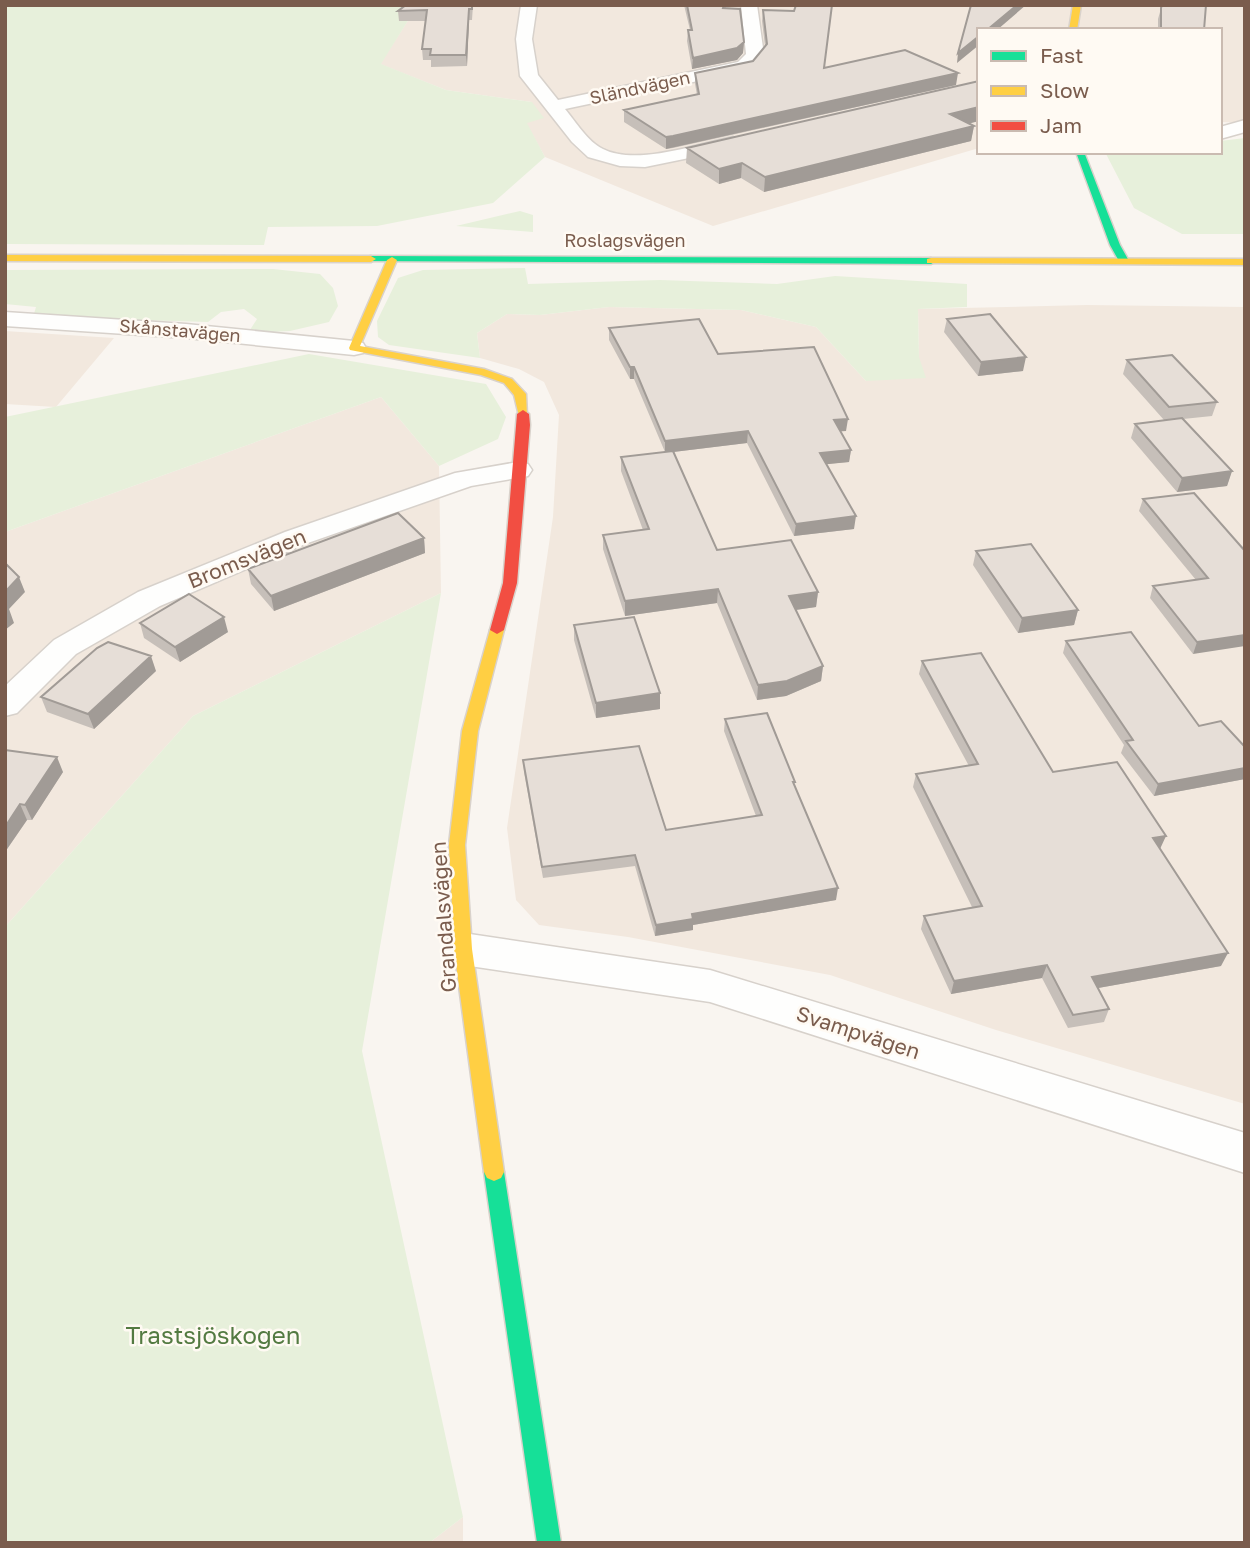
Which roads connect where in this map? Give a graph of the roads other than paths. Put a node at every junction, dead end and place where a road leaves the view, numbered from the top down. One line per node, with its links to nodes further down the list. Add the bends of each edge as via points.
1 (529, 5): 5 (street, via 526,66)
2 (749, 5): 5 (street, Sländvägen, via 755,55 744,66)
3 (1077, 5): 4 (street)
4 (1073, 28)
5 (553, 106): 8 (street, via 595,153 620,160 659,160)
6 (1245, 126): 7 (street)
7 (1222, 132)
8 (753, 139)
9 (1081, 154): 12 (street)
10 (5, 258): 11 (street, Roslagsvägen)
11 (391, 260): 12 (street, Roslagsvägen); 15 (street)
12 (1124, 261): 13 (street, Roslagsvägen)
13 (1245, 262)
14 (5, 319): 15 (street, Skånstavägen)
15 (354, 348): 16 (street, Grandalsvägen, via 485,372 508,381 520,394 524,425)
16 (518, 470): 17 (street, Bromsvägen, via 465,480 295,538 149,599 65,647); 18 (street, Grandalsvägen, via 510,583 470,731 457,845)
17 (5, 705)
18 (463, 949): 19 (street, Svampvägen, via 710,986); 20 (street, Grandalsvägen)
19 (1245, 1153)
20 (549, 1543)

